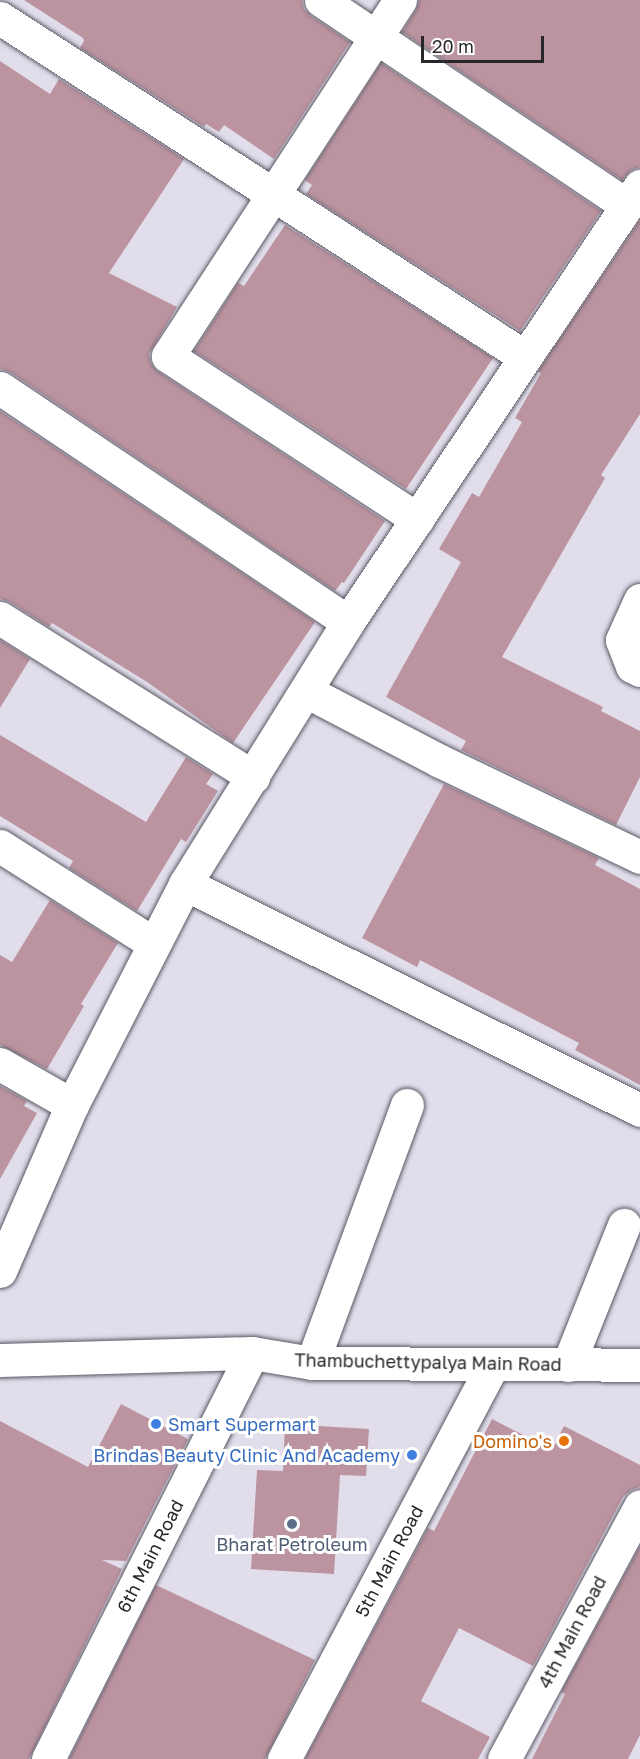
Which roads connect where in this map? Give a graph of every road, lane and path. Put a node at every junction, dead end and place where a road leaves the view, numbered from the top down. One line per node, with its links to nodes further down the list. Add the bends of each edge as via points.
1 (8, 0): 4 (street)
2 (321, 0): 6 (street)
3 (400, 0): 6 (street)
4 (0, 12)
5 (0, 18): 7 (street)
6 (376, 38): 7 (street); 8 (street)
7 (274, 195): 9 (street); 11 (street, via 168,356)
8 (633, 196): 9 (street)
9 (525, 357): 11 (street)
10 (0, 388): 14 (street)
11 (417, 519): 14 (street)
12 (640, 600): 15 (street, via 622,640 632,666)
13 (0, 618): 17 (street)
14 (348, 622): 16 (street)
15 (640, 670)
16 (306, 691): 17 (street); 19 (street, via 440,761)
17 (253, 777): 20 (street)
18 (0, 846): 21 (street)
19 (640, 857)
20 (185, 884): 21 (street); 25 (street)
21 (153, 943): 23 (street)
22 (0, 1064): 23 (street)
23 (72, 1105): 27 (street)
24 (407, 1105): 30 (street)
25 (640, 1110)
26 (624, 1225): 32 (street)
27 (0, 1271)
28 (252, 1353): 29 (street, Thambuchettypalya Main Road); 30 (street, Thambuchettypalya Main Road); 35 (street, 6th Main Road)
29 (0, 1360)
30 (312, 1363): 31 (street, Thambuchettypalya Main Road)
31 (493, 1364): 32 (street, Thambuchettypalya Main Road); 36 (street, 5th Main Road)
32 (568, 1365): 33 (street, Thambuchettypalya Main Road)
33 (640, 1365)
34 (640, 1506): 37 (street, 4th Main Road)
35 (48, 1759)
36 (284, 1759)
37 (504, 1759)

